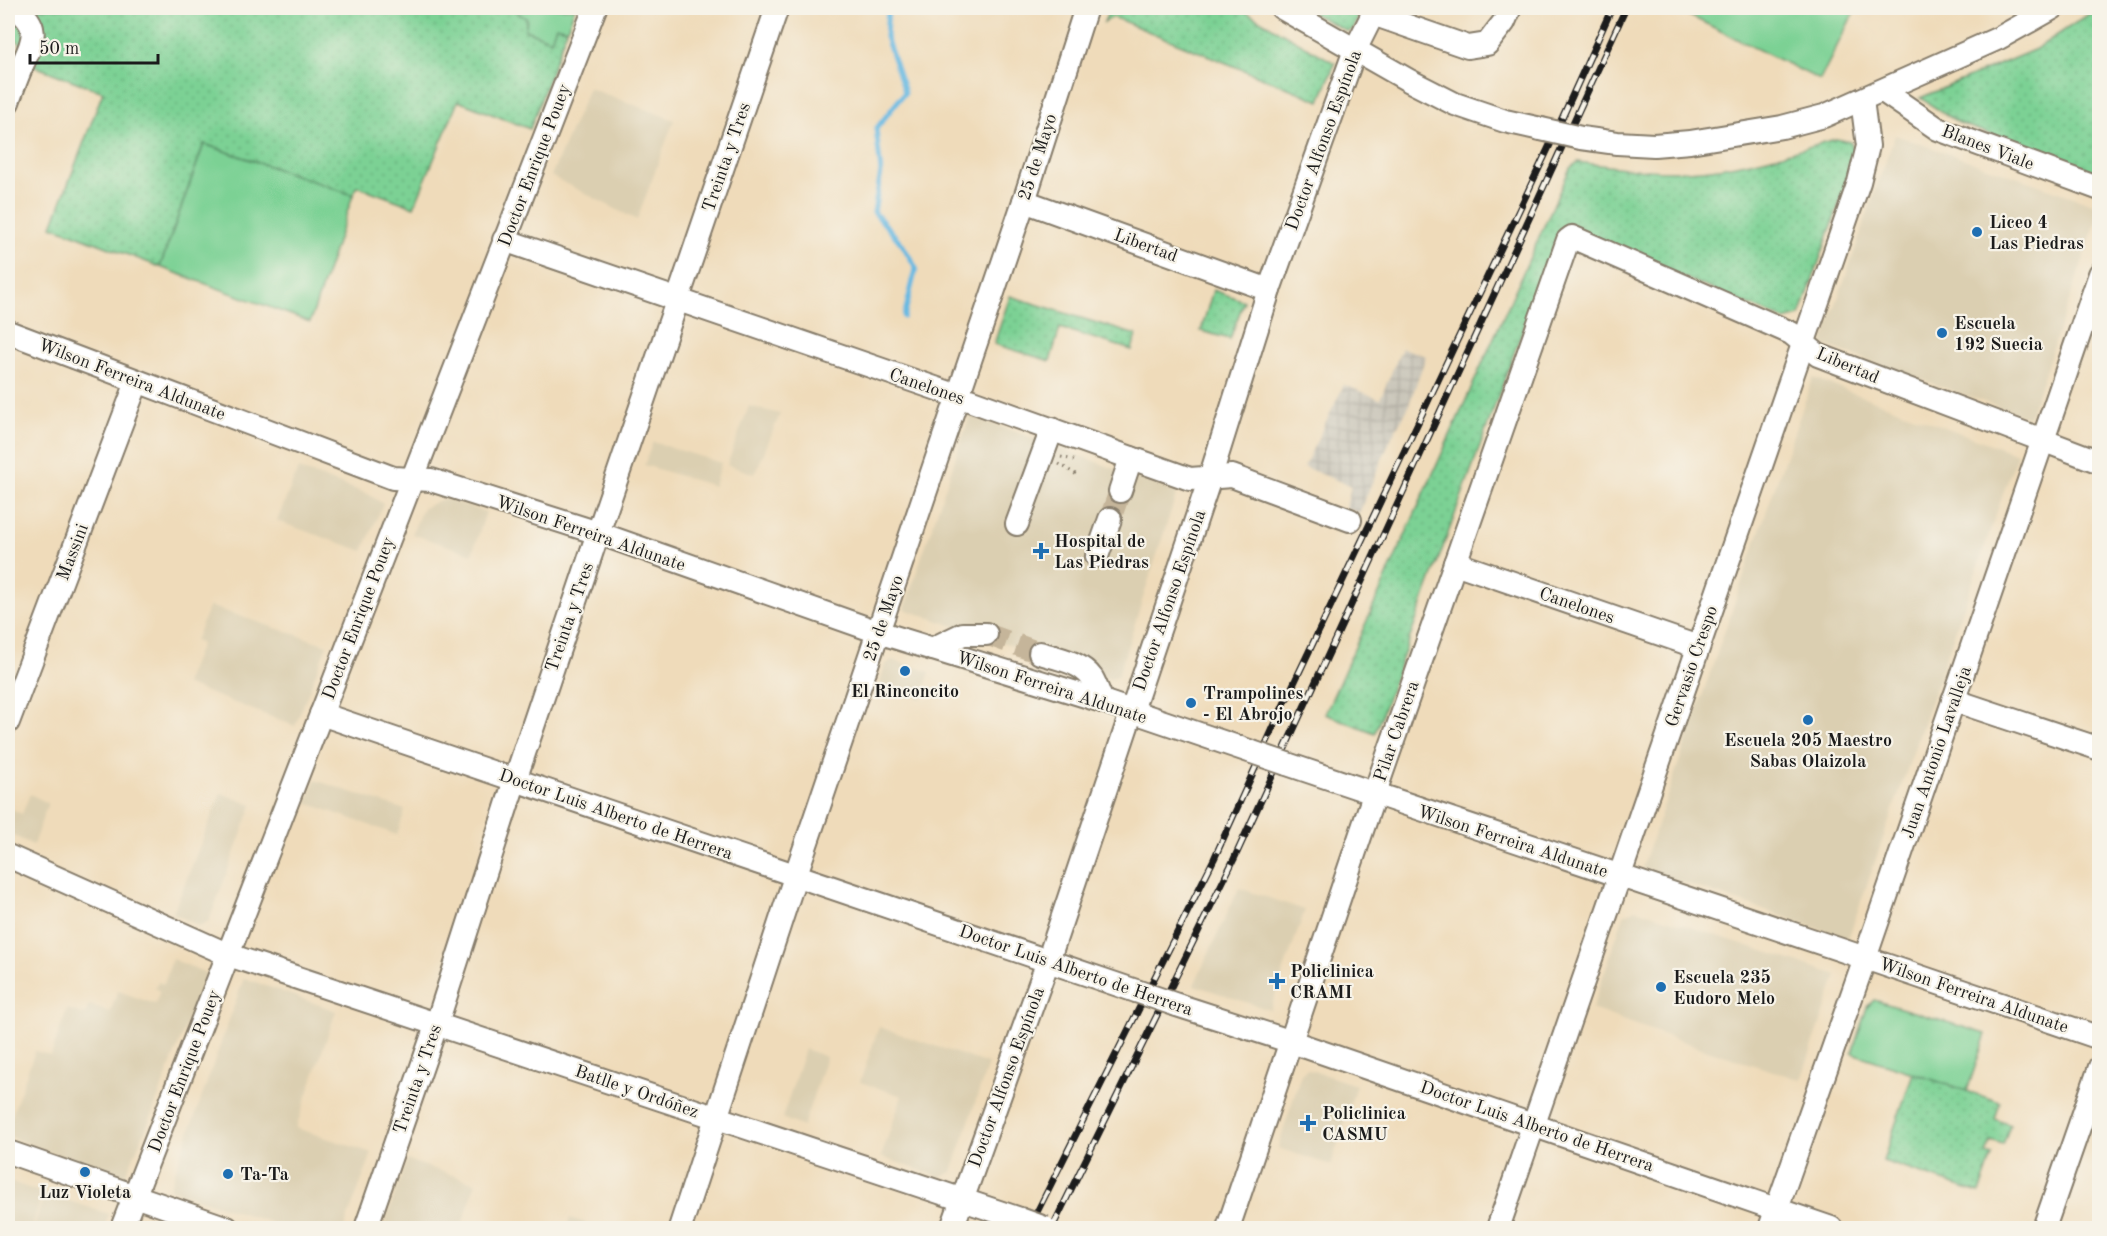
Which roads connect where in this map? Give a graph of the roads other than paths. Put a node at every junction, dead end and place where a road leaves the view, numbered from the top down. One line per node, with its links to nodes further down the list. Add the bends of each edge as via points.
1 (15, 8): 11 (street, via 26,15 33,32)
2 (595, 8): 15 (street, Doctor Enrique Pouey)
3 (777, 8): 18 (street, Treinta y Tres)
4 (1086, 8): 13 (street, 25 de Mayo)
5 (1282, 8): 9 (street)
6 (1510, 8): 8 (street, via 1487,44 1468,47)
7 (2053, 8): 10 (street, via 1999,38)
8 (1373, 10): 9 (street, Doctor Alfonso Espínola)
9 (1355, 50): 10 (street, bridge, via 1455,104 1505,121 1617,143 1699,141 1792,124 1824,116); 17 (street, Doctor Alfonso Espínola)
10 (1872, 96): 12 (street, Blanes Viale, via 1938,129); 20 (street, Gervasio Crespo, via 1868,146 1861,173)
11 (8, 102)
12 (2100, 189)
13 (1023, 201): 17 (street, Libertad); 22 (street, 25 de Mayo)
14 (1572, 237): 20 (street, Libertad, via 1791,333); 35 (street, Pilar Cabrera, via 1565,245)
15 (504, 240): 18 (street, Canelones); 28 (street, Doctor Enrique Pouey)
16 (2100, 274): 24 (street, Juan Antonio Lavalleja)
17 (1269, 290): 27 (street, Doctor Alfonso Espínola)
18 (678, 300): 22 (street, Canelones); 33 (street, Treinta y Tres)
19 (8, 332): 21 (street, Wilson Ferreira Aldunate)
20 (1803, 342): 24 (street, Libertad, via 1818,355); 38 (street, Gervasio Crespo)
21 (137, 382): 28 (street, Wilson Ferreira Aldunate, via 393,478); 45 (street, Massini)
22 (958, 396): 23 (street, Canelones); 36 (street, 25 de Mayo)
23 (1052, 429): 25 (street, Canelones); 32 (street)
24 (2043, 441): 26 (street, Libertad); 41 (street, Juan Antonio Lavalleja)
25 (1131, 458): 27 (street, Canelones, via 1190,479); 29 (street)
26 (2100, 462)
27 (1210, 478): 31 (street, Canelones, via 1232,476); 43 (street, Doctor Alfonso Espínola)
28 (412, 479): 33 (street, Wilson Ferreira Aldunate, via 431,480); 44 (street, Doctor Enrique Pouey)
29 (1119, 491)
30 (1110, 519): 34 (street)
31 (1350, 520)
32 (1017, 524)
33 (598, 533): 36 (street, Wilson Ferreira Aldunate); 47 (street, Treinta y Tres)
34 (1096, 556)
35 (1455, 563): 38 (street, Canelones); 48 (street, Pilar Cabrera)
36 (878, 632): 39 (street, Wilson Ferreira Aldunate); 50 (street, 25 de Mayo)
37 (986, 634): 39 (street, via 963,634)
38 (1698, 647): 51 (street, Gervasio Crespo)
39 (932, 649): 42 (street, Wilson Ferreira Aldunate)
40 (1040, 653): 42 (street, via 1081,668 1092,678)
41 (1953, 700): 46 (street); 53 (street, Juan Antonio Lavalleja)
42 (1102, 701): 43 (street, Wilson Ferreira Aldunate)
43 (1131, 712): 48 (street, Wilson Ferreira Aldunate, bridge); 54 (street, Doctor Alfonso Espínola)
44 (321, 714): 47 (street, Doctor Luis Alberto de Herrera); 52 (street, Doctor Enrique Pouey)
45 (8, 722)
46 (2100, 749)
47 (515, 780): 50 (street, Doctor Luis Alberto de Herrera); 55 (street, Treinta y Tres)
48 (1374, 795): 51 (street, Wilson Ferreira Aldunate); 57 (street, Pilar Cabrera)
49 (8, 856): 52 (street, Batlle y Ordóñez)
50 (796, 874): 54 (street, Doctor Luis Alberto de Herrera); 59 (street, 25 de Mayo)
51 (1618, 876): 53 (street, Wilson Ferreira Aldunate); 60 (street, Gervasio Crespo)
52 (229, 955): 55 (street, Batlle y Ordóñez); 62 (street, Doctor Enrique Pouey)
53 (1865, 958): 56 (street, Wilson Ferreira Aldunate); 64 (street, Juan Antonio Lavalleja)
54 (1048, 961): 57 (street, Doctor Luis Alberto de Herrera, bridge); 63 (street, Doctor Alfonso Espínola)
55 (437, 1023): 59 (street, Batlle y Ordóñez); 67 (street, Treinta y Tres)
56 (2100, 1038)
57 (1292, 1042): 60 (street, Doctor Luis Alberto de Herrera); 71 (street, Pilar Cabrera)
58 (2100, 1067): 74 (street)
59 (717, 1119): 63 (street, Batlle y Ordóñez); 68 (street, 25 de Mayo)
60 (1533, 1125): 64 (street, Doctor Luis Alberto de Herrera); 72 (street, Gervasio Crespo)
61 (8, 1152): 62 (street)
62 (134, 1197): 65 (street, Doctor Enrique Pouey); 66 (street)
63 (961, 1201): 69 (street, Doctor Alfonso Espínola); 70 (street, Batlle y Ordóñez, bridge)
64 (1773, 1219): 73 (street, Doctor Luis Alberto de Herrera)
65 (122, 1228)
66 (227, 1228)
67 (366, 1228)
68 (680, 1228)
69 (952, 1228)
70 (1045, 1228)
71 (1228, 1228)
72 (1498, 1228)
73 (1831, 1228)
74 (2044, 1228)

